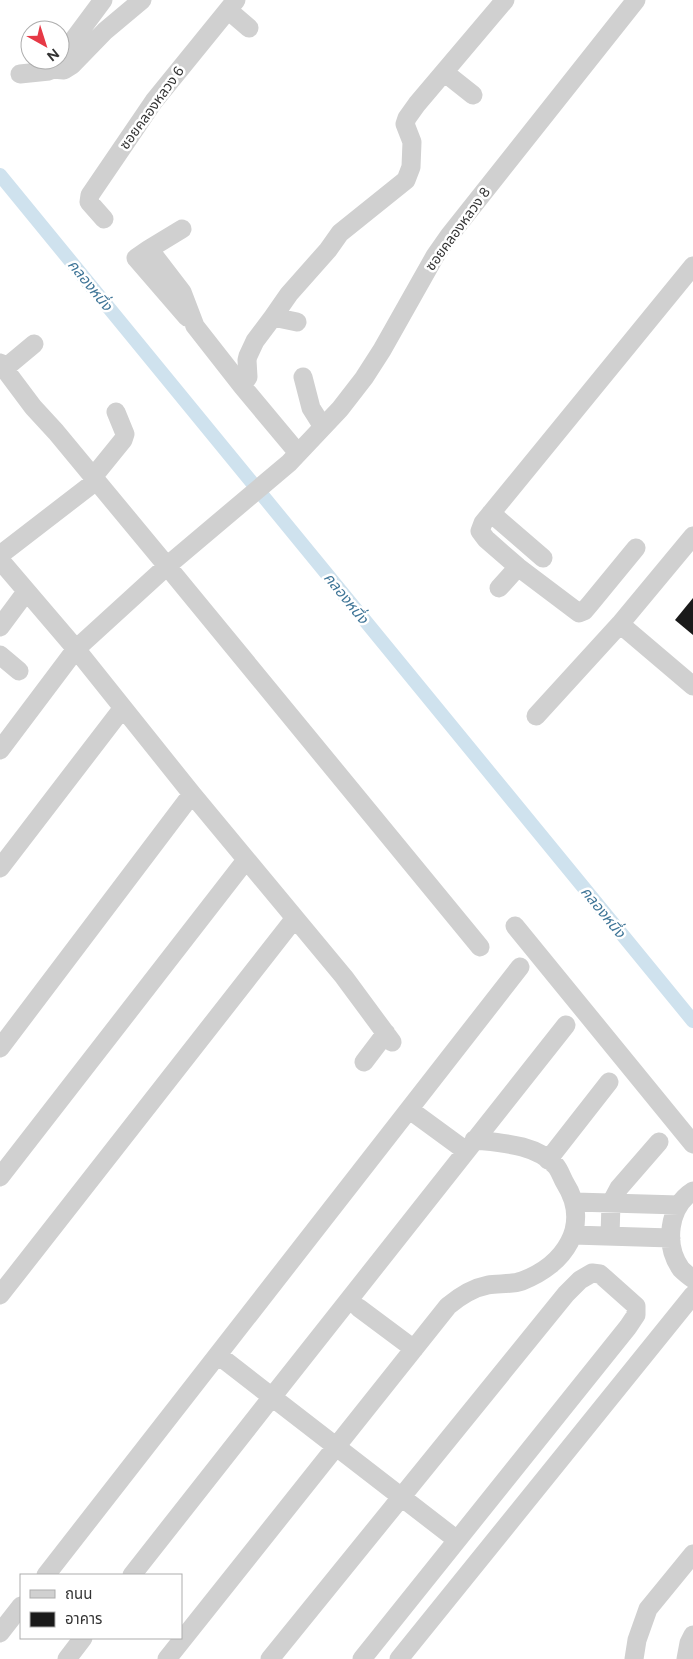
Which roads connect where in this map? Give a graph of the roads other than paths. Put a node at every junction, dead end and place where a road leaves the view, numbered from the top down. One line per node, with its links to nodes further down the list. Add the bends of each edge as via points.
1 (103, 0): 7 (street)
2 (142, 0): 8 (street, via 105,31)
3 (505, 0): 10 (street)
4 (636, 0): 23 (street, ซอยคลองหลวง 8, via 449,236 364,378)
5 (232, 5): 6 (street); 13 (street, ซอยคลองหลวง 6, via 154,101 90,195 90,202)
6 (250, 28)
7 (70, 44)
8 (70, 67)
9 (48, 70): 11 (street)
10 (444, 72): 12 (street); 16 (street, via 407,118 412,158 406,180 340,233)
11 (20, 74)
12 (473, 95)
13 (104, 219)
14 (182, 229): 21 (street, via 149,249 182,292 195,326)
15 (693, 266): 26 (street)
16 (273, 317): 17 (street); 21 (street, via 248,356 248,377)
17 (297, 322)
18 (34, 344): 19 (street)
19 (2, 366): 25 (street)
20 (303, 377): 23 (street, via 311,408)
21 (242, 386): 24 (street)
22 (116, 412): 25 (street, via 125,434 124,440)
23 (323, 427): 24 (street, ซอยคลองหลวง 8)
24 (294, 458): 32 (street, ซอยคลองหลวง 8)
25 (94, 479): 29 (street); 32 (street)
26 (492, 513): 30 (street); 33 (street, via 480,530 482,535)
27 (693, 536): 36 (street)
28 (636, 548): 33 (street, via 581,613)
29 (0, 555)
30 (543, 558)
31 (0, 560): 35 (street)
32 (167, 566): 38 (street, ซอยคลองหลวง 8); 50 (street)
33 (518, 567): 34 (street)
34 (499, 588)
35 (26, 592): 37 (street); 38 (street)
36 (620, 624): 41 (street); 43 (street)
37 (0, 627)
38 (76, 649): 42 (street); 44 (street, ซอยคลองหลวง 8)
39 (0, 655): 40 (street)
40 (20, 671)
41 (693, 686)
42 (122, 709): 45 (street); 47 (street)
43 (536, 716)
44 (0, 750)
45 (192, 794): 46 (street); 53 (street)
46 (246, 860): 48 (street); 61 (street)
47 (0, 868)
48 (294, 918): 54 (street, via 344,977 389,1038); 70 (street)
49 (515, 926): 58 (street)
50 (480, 948)
51 (520, 967): 56 (street)
52 (566, 1025): 59 (street)
53 (0, 1048)
54 (364, 1062)
55 (609, 1082): 60 (street)
56 (410, 1110): 59 (street); 74 (street)
57 (658, 1142): 64 (street, via 619,1188)
58 (693, 1144)
59 (470, 1146): 60 (street, via 518,1146); 75 (street)
60 (548, 1160): 63 (street, via 555,1166)
61 (0, 1177)
62 (693, 1191): 65 (street)
63 (575, 1202): 64 (street); 66 (street, via 577,1218)
64 (611, 1203): 65 (street); 67 (street)
65 (679, 1205): 68 (street, via 672,1222)
66 (573, 1236): 67 (street); 73 (street, via 544,1271 519,1282 486,1285 462,1294)
67 (610, 1236): 68 (street)
68 (671, 1238): 69 (street, via 674,1254 682,1269)
69 (693, 1279)
70 (0, 1295)
71 (693, 1295): 91 (street)
72 (359, 1308): 73 (street)
73 (414, 1348): 76 (street)
74 (218, 1355): 75 (street); 80 (street)
75 (272, 1397): 76 (street); 81 (street)
76 (336, 1446): 77 (street); 88 (street)
77 (401, 1497): 78 (street); 78 (street, via 566,1294 580,1280 592,1273 600,1274 636,1306 636,1316); 89 (street)
78 (457, 1540): 90 (street)
79 (693, 1554): 86 (street, via 648,1609)
80 (47, 1574)
81 (133, 1574)
82 (20, 1607): 83 (street)
83 (0, 1634)
84 (693, 1635): 92 (street)
85 (82, 1639): 87 (street)
86 (632, 1658)
87 (66, 1659)
88 (167, 1659)
89 (270, 1659)
90 (362, 1659)
91 (399, 1659)
92 (686, 1659)

